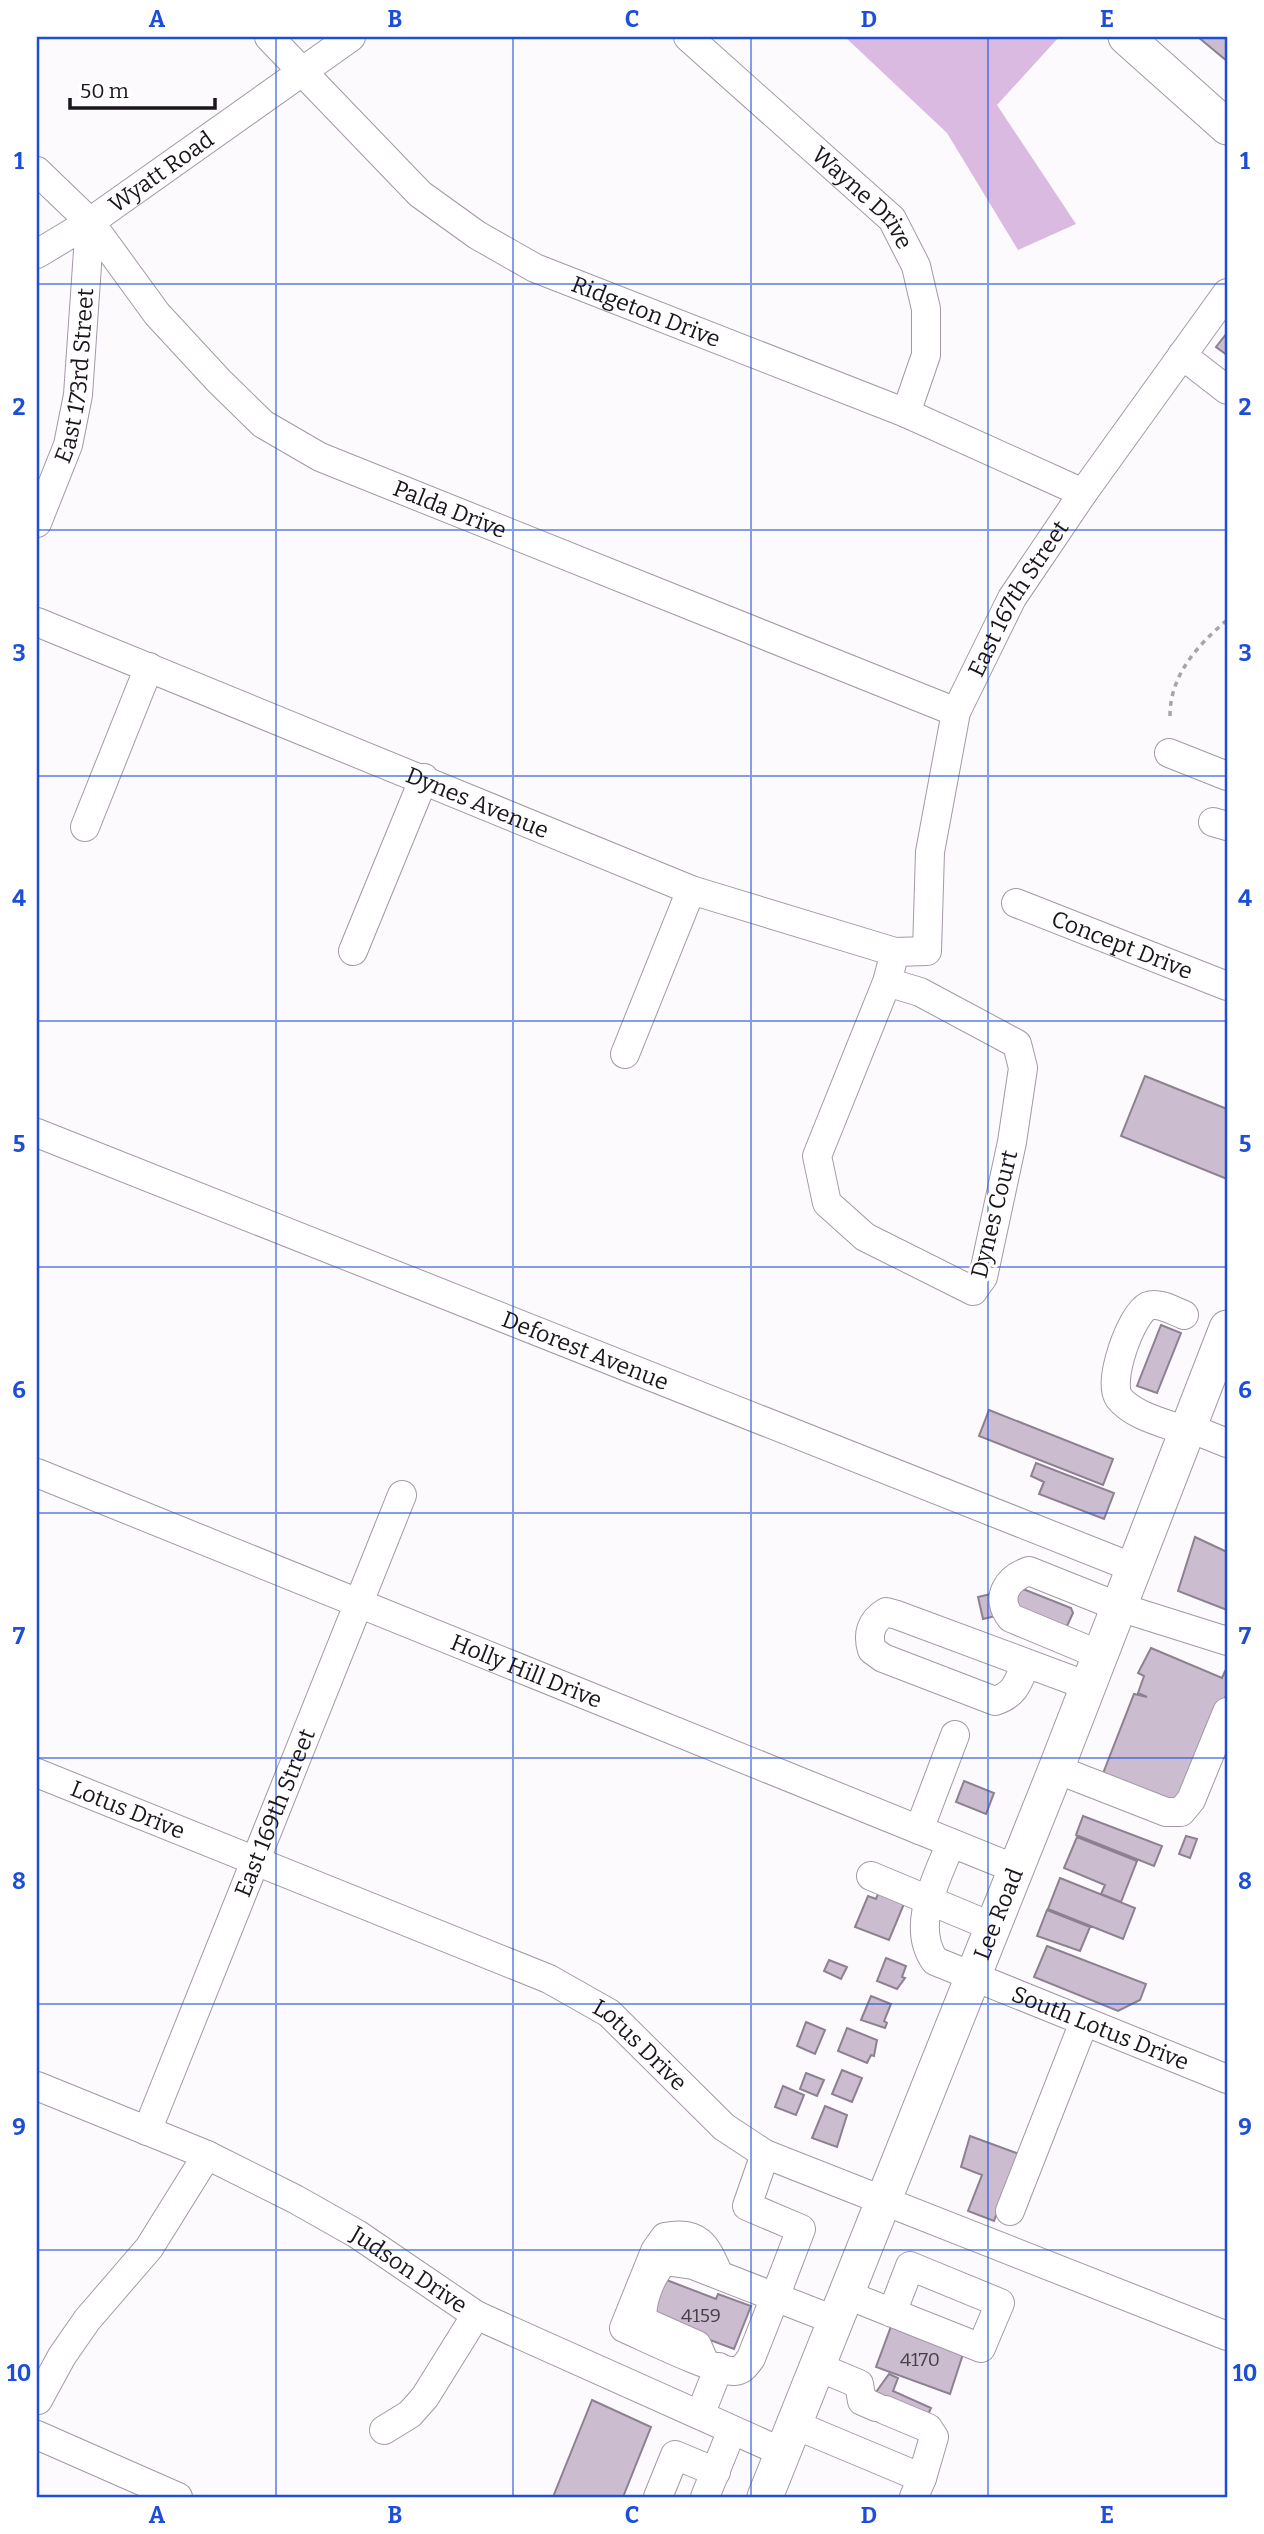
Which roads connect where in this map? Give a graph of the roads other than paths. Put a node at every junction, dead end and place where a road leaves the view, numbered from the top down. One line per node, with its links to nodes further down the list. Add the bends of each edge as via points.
1 (269, 37): 5 (street, Ridgeton Drive)
2 (351, 37): 5 (street, Wyatt Road)
3 (688, 37): 13 (street, Wayne Drive, via 892,219 916,266 926,309 926,355)
4 (1126, 37): 6 (main road)
5 (302, 70): 8 (street, Wyatt Road); 13 (street, Ridgeton Drive, via 421,194 477,235 535,268)
6 (1227, 127)
7 (37, 171): 8 (street, Palda Drive)
8 (90, 222): 9 (street, Wyatt Road); 15 (street, East 173rd Street, via 78,395 68,445); 18 (street, Palda Drive, via 158,314 219,381 263,424 320,457)
9 (37, 254)
10 (1227, 293): 11 (street, East 167th Street)
11 (1182, 355): 12 (street); 14 (street, East 167th Street)
12 (1227, 390)
13 (906, 413): 14 (street, Ridgeton Drive)
14 (1083, 492): 18 (street, East 167th Street, via 1012,598)
15 (37, 523)
16 (37, 622): 17 (street, Dynes Avenue)
17 (149, 667): 21 (street, Dynes Avenue); 22 (street)
18 (956, 712): 26 (street, East 167th Street, via 930,852)
19 (1168, 753): 20 (street)
20 (1227, 776)
21 (424, 778): 23 (street, Dynes Avenue); 25 (street)
22 (85, 827)
23 (691, 890): 27 (street, Dynes Avenue); 30 (street)
24 (1016, 903): 29 (street, Concept Drive)
25 (353, 951)
26 (927, 951): 27 (street, Dynes Avenue)
27 (895, 952): 28 (street, Dynes Court)
28 (887, 982): 28 (street, Dynes Court, via 817,1156 827,1203 865,1237 973,1292 983,1277 1012,1142 1023,1068 1017,1044 920,992)
29 (1227, 986)
30 (625, 1054)
31 (37, 1133): 38 (street, Deforest Avenue)
32 (1184, 1315): 34 (street, via 1157,1304 1146,1307 1115,1368 1114,1384 1116,1395 1135,1410)
33 (1227, 1328): 34 (main road, Lee Road)
34 (1187, 1429): 35 (street); 39 (main road, Lee Road)
35 (1227, 1443)
36 (37, 1473): 41 (street, Holly Hill Drive)
37 (402, 1495): 41 (street, East 169th Street)
38 (1060, 1538): 39 (street, Deforest Avenue); 40 (street)
39 (1134, 1568): 42 (main road, Lee Road)
40 (1045, 1577): 42 (street); 45 (street, via 1029,1571 1013,1577 1007,1586 1005,1611)
41 (358, 1603): 50 (street, Holly Hill Drive); 52 (street, East 169th Street)
42 (1119, 1607): 43 (street); 45 (main road, Lee Road)
43 (1227, 1642)
44 (1026, 1663): 44 (street, via 886,1612 871,1628 872,1650 883,1658 995,1701 1015,1690); 45 (street)
45 (1094, 1671): 48 (main road, Lee Road)
46 (1227, 1712): 48 (street, via 1191,1800 1181,1812 1166,1812)
47 (955, 1735): 50 (street)
48 (1056, 1769): 53 (main road, Lee Road)
49 (37, 1773): 52 (street, Lotus Drive)
50 (919, 1830): 51 (street, Holly Hill Drive)
51 (951, 1843): 53 (street, Holly Hill Drive); 55 (street, South Lotus Drive)
52 (256, 1861): 61 (street, East 169th Street); 62 (street, Lotus Drive, via 549,1979 609,2013 723,2127)
53 (1016, 1869): 56 (main road, Lee Road)
54 (871, 1876): 55 (street)
55 (929, 1901): 56 (street); 57 (street, South Lotus Drive, via 924,1933 930,1953 935,1961)
56 (993, 1927): 57 (main road, Lee Road)
57 (973, 1977): 58 (street, South Lotus Drive); 64 (main road, Lee Road)
58 (1084, 2022): 59 (street, South Lotus Drive); 65 (street)
59 (1227, 2079)
60 (37, 2087): 61 (street, Judson Drive)
61 (147, 2131): 63 (street, Judson Drive)
62 (765, 2154): 64 (street, Lotus Drive); 66 (street, via 747,2206 801,2229)
63 (207, 2155): 69 (street, Judson Drive, via 356,2234); 73 (street, via 149,2248 74,2338)
64 (883, 2200): 67 (main road, Lee Road); 70 (street, Lotus Drive)
65 (1010, 2211)
66 (775, 2297): 67 (street); 71 (street, via 745,2367 735,2371); 71 (street, via 719,2275 704,2245 694,2236 665,2238 655,2251 624,2328)
67 (840, 2307): 68 (street); 72 (main road, Lee Road)
68 (892, 2313)
69 (476, 2315): 75 (street, Judson Drive); 76 (street, via 425,2397 410,2414)
70 (1227, 2336)
71 (711, 2364): 75 (street)
72 (817, 2366): 74 (street, via 859,2384); 79 (main road, Lee Road)
73 (38, 2400)
74 (874, 2406): 80 (street); 82 (street, via 928,2428 934,2437)
75 (700, 2415): 77 (street, Judson Drive)
76 (384, 2430)
77 (733, 2430): 79 (street, Judson Drive); 81 (street)
78 (37, 2435): 84 (street)
79 (788, 2438): 80 (street, Judson Drive); 83 (main road, Lee Road)
80 (844, 2445): 82 (street, Judson Drive)
81 (710, 2485): 85 (street, via 675,2455)
82 (918, 2488)
83 (774, 2494)
84 (178, 2497)
85 (658, 2497)

